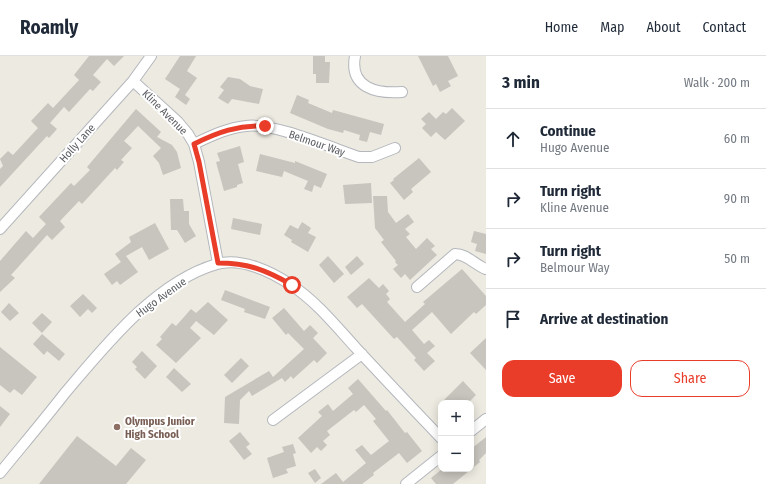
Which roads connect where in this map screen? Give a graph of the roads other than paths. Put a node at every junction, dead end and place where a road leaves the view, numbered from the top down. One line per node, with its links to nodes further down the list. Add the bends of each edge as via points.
1 (151, 56): 3 (street, Holly Lane)
2 (355, 56): 4 (street, via 354,71 364,84 378,92)
3 (133, 81): 5 (street, Kline Avenue, via 178,122); 7 (street, Holly Lane)
4 (402, 92)
5 (194, 144): 6 (street, Belmour Way, via 216,133 248,125 265,126 358,157 372,157); 8 (street, Kline Avenue)
6 (395, 148)
7 (0, 228)
8 (218, 263): 11 (street, Hugo Avenue, via 237,263 254,267 274,274 292,285 321,310); 17 (street, Hugo Avenue, via 179,282 132,318 94,359)
9 (486, 269): 10 (street, via 464,256 455,254)
10 (417, 287)
11 (362, 354): 13 (street); 15 (street, Hugo Avenue)
12 (486, 419): 14 (street)
13 (273, 420)
14 (474, 429)
15 (439, 436)
16 (438, 458): 18 (street)
17 (0, 473)
18 (406, 484)

